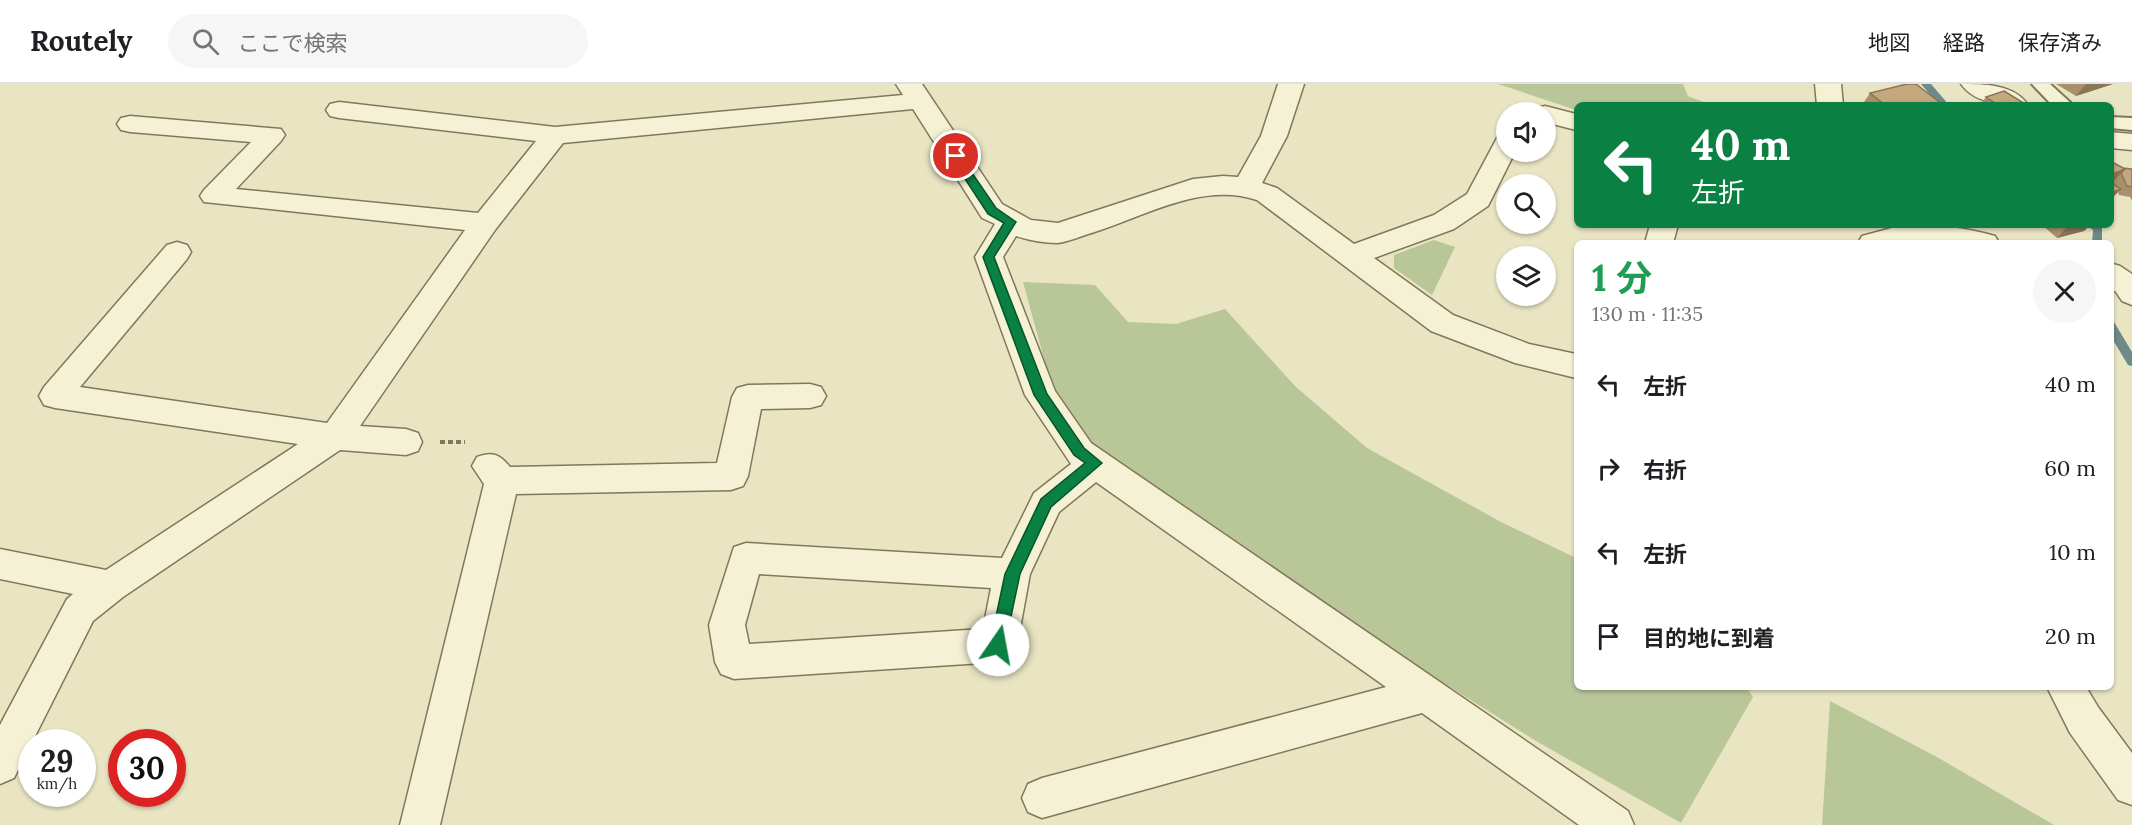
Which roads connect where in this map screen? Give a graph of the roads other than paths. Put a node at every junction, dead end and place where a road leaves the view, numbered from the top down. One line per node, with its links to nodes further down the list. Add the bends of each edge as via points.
1 (1291, 84): 19 (street, via 1274,136)
2 (1828, 84): 6 (street)
3 (1974, 84): 7 (street)
4 (2041, 84): 8 (lane)
5 (914, 93): 15 (street); 20 (street, via 992,211)
6 (1830, 102)
7 (2009, 102)
8 (2059, 102)
9 (339, 110): 15 (street)
10 (1556, 117): 11 (street)
11 (1574, 121)
12 (2114, 122): 14 (lane)
13 (130, 124): 21 (street, via 272,135 214,196)
14 (2132, 124)
15 (555, 135): 21 (street)
16 (2114, 140): 17 (street)
17 (2132, 142)
18 (1497, 162): 26 (street, via 1478,200 1444,222)
19 (1246, 187): 20 (street, via 1193,188 1058,233 1025,229); 26 (street, via 1267,194)
20 (1010, 222): 33 (street, via 988,257 1041,395 1079,452)
21 (485, 223): 31 (street)
22 (1940, 235): 23 (street, via 1894,235); 24 (street)
23 (1880, 240)
24 (1968, 240)
25 (177, 252): 31 (street, via 55,396)
26 (1352, 255): 29 (street, via 1442,323 1513,350)
27 (2114, 276): 28 (street)
28 (2132, 294)
29 (1574, 364)
30 (810, 396): 42 (street, via 748,397 730,476 496,473)
31 (335, 437): 32 (street); 36 (street)
32 (406, 442)
33 (1095, 463): 35 (street, via 1046,503); 38 (street)
34 (0, 564): 36 (street)
35 (1012, 574): 35 (street, via 746,558 727,625 734,662 998,645)
36 (110, 586): 39 (street, via 80,610)
37 (2068, 690): 40 (street, via 2084,720)
38 (1427, 694): 41 (street); 43 (street)
39 (0, 765)
40 (2132, 786)
41 (1042, 798)
42 (420, 825)
43 (1614, 825)

